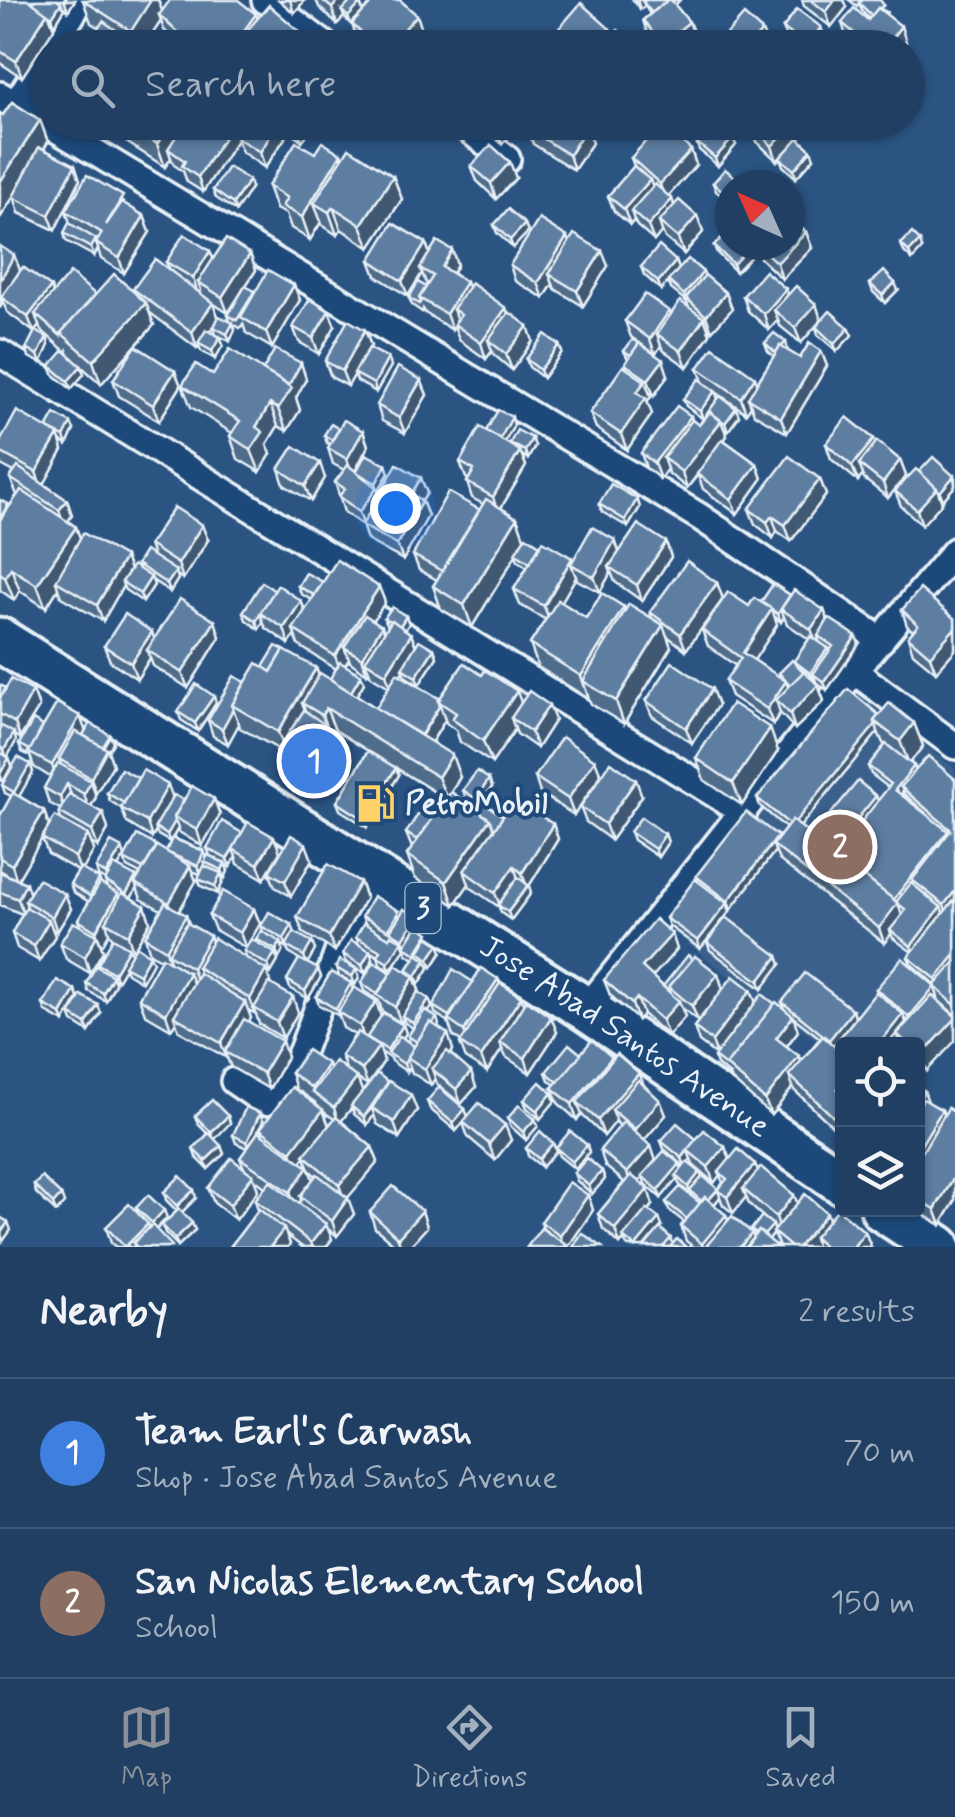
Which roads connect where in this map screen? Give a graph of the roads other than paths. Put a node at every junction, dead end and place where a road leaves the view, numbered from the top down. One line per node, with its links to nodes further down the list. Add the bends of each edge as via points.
1 (81, 0): 3 (street)
2 (266, 0): 4 (street)
3 (62, 30)
4 (305, 30)
5 (30, 73): 6 (street)
6 (7, 100): 7 (street); 8 (street)
7 (30, 114)
8 (0, 128)
9 (73, 140): 15 (street, via 683,507)
10 (483, 140): 11 (street)
11 (507, 158)
12 (0, 353): 18 (street)
13 (955, 551): 15 (street)
14 (0, 640): 19 (highway, Jose Abad Santos Avenue / 3)
15 (881, 640): 16 (street)
16 (854, 671): 17 (street); 18 (street)
17 (955, 746)
18 (744, 812): 20 (street)
19 (381, 882): 20 (highway, Jose Abad Santos Avenue / 3); 21 (street, via 340,948 288,1083 273,1102)
20 (586, 1009): 22 (highway, Jose Abad Santos Avenue / 3)
21 (234, 1081)
22 (835, 1177)
23 (894, 1217): 24 (highway)
24 (939, 1247)

